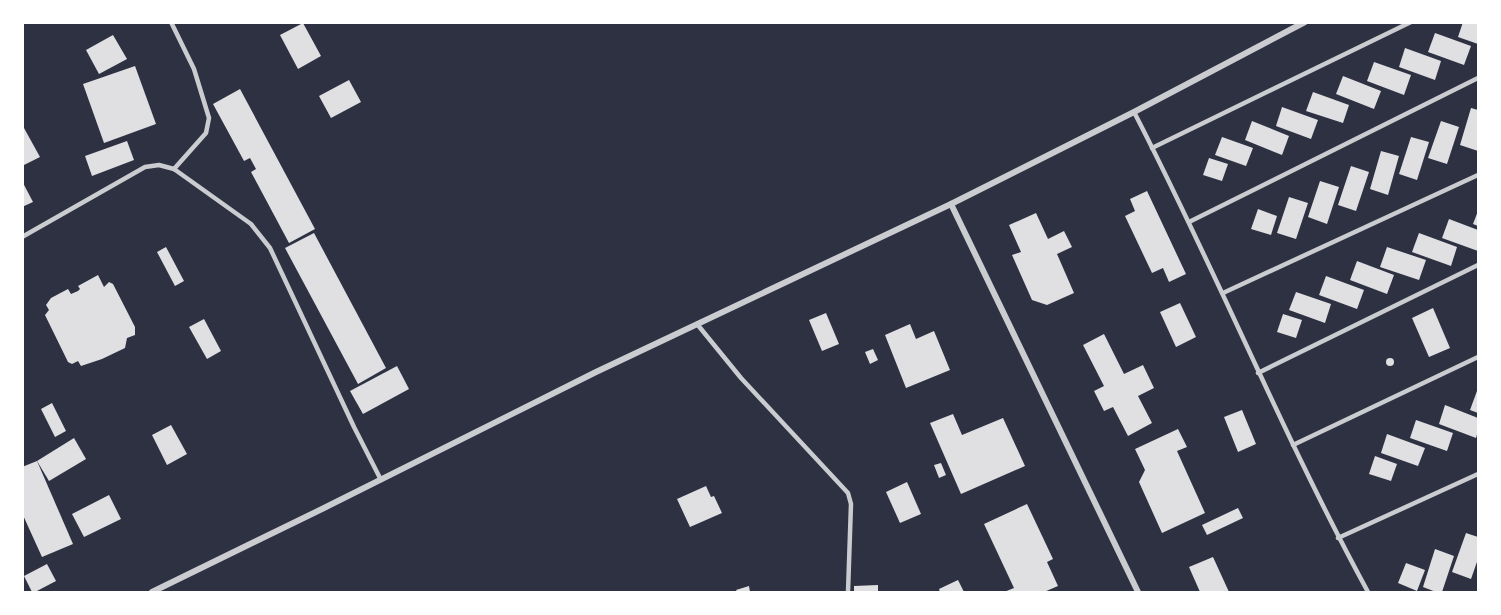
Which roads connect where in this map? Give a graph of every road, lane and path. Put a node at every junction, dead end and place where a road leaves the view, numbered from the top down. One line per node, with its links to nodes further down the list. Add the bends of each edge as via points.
1 (171, 22): 7 (lane, via 194,69 209,118 206,133)
2 (1305, 22): 5 (street)
3 (1411, 22): 6 (lane)
4 (1479, 78): 10 (lane)
5 (1134, 112): 6 (lane); 9 (street)
6 (1152, 148): 10 (lane)
7 (174, 169): 11 (lane, via 159,165 145,168); 19 (lane, via 251,224 270,248)
8 (1479, 175): 13 (lane)
9 (951, 204): 14 (street); 23 (street)
10 (1189, 222): 13 (lane)
11 (22, 237)
12 (1479, 265): 16 (lane)
13 (1223, 293): 16 (lane)
14 (698, 324): 19 (street); 22 (lane, via 741,378 848,493)
15 (1479, 357): 17 (lane)
16 (1258, 373): 17 (lane)
17 (1293, 445): 20 (lane)
18 (1479, 474): 20 (lane)
19 (381, 480): 21 (street)
20 (1338, 538): 24 (lane)
21 (152, 592)
22 (848, 592)
23 (1138, 592)
24 (1368, 592)

